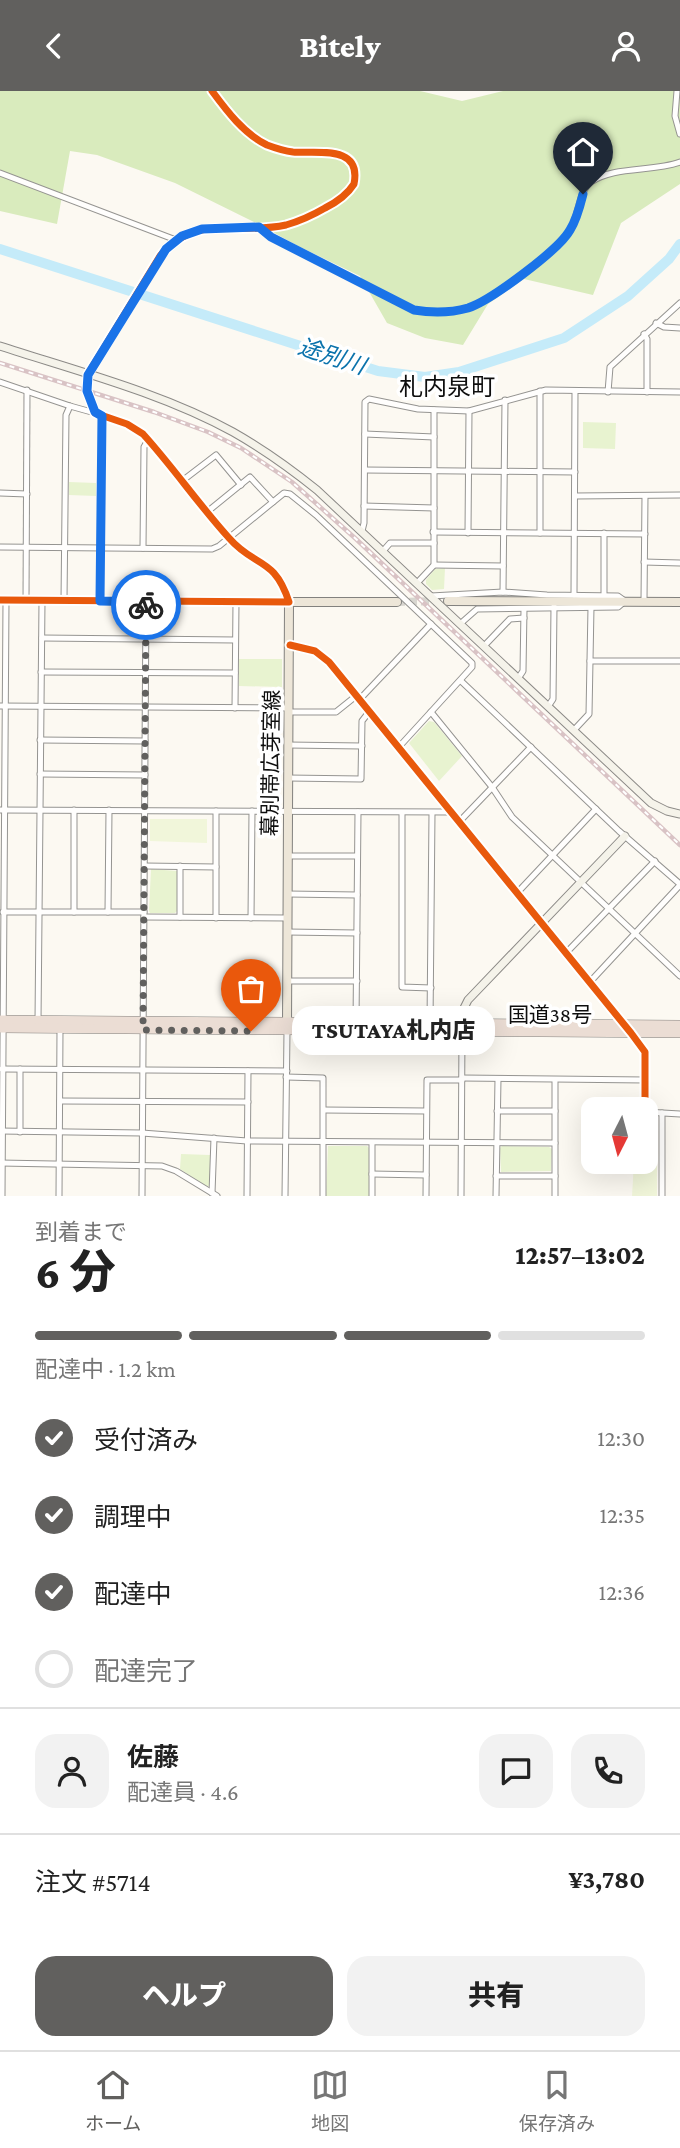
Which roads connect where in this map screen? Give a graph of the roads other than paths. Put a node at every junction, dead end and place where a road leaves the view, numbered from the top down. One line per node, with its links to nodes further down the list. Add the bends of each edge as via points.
1 (212, 91): 6 (street, via 247,132 265,144 292,152 337,153 355,170 354,184 337,201 309,217)
2 (677, 91): 3 (street, via 675,116)
3 (680, 134)
4 (680, 162): 6 (street, via 594,180 587,185 562,241 479,304 452,311 414,310)
5 (0, 173): 7 (street)
6 (259, 227): 7 (street, via 202,229)
7 (176, 240): 13 (street, via 150,271)
8 (680, 303): 9 (street)
9 (656, 323): 10 (street); 11 (street)
10 (680, 328)
11 (644, 334): 18 (street, via 610,367); 19 (street)
12 (0, 346): 13 (street)
13 (88, 375): 25 (street, via 87,391); 46 (street, via 232,432 292,470)
14 (0, 382): 15 (street)
15 (27, 390): 22 (street); 38 (street)
16 (540, 391): 17 (street); 21 (street); 33 (street)
17 (575, 391): 18 (street); 34 (street)
18 (608, 392): 19 (street)
19 (647, 392): 20 (street)
20 (680, 392)
21 (505, 400): 24 (street); 32 (street)
22 (70, 407): 25 (street); 58 (street, via 66,415)
23 (434, 410): 24 (street); 26 (street, via 369,399 365,402); 27 (street)
24 (469, 411): 31 (street)
25 (99, 414): 28 (street, via 127,424); 59 (street)
26 (365, 434): 27 (street); 29 (street)
27 (434, 437): 30 (street)
28 (148, 440): 35 (street); 60 (street, via 144,447)
29 (365, 470): 30 (street); 43 (street)
30 (434, 471): 31 (street); 44 (street)
31 (470, 471): 32 (street); 49 (street)
32 (505, 472): 33 (street); 48 (street)
33 (540, 472): 34 (street); 50 (street)
34 (575, 472): 40 (street)
35 (182, 481): 36 (street, via 216,455); 45 (street)
36 (241, 485): 42 (street, via 250,477); 45 (street)
37 (0, 493): 38 (street)
38 (27, 495): 57 (street)
39 (680, 495): 41 (street)
40 (575, 496): 41 (street); 51 (street)
41 (645, 496): 53 (street)
42 (272, 502): 54 (street); 88 (street, via 290,494)
43 (364, 506): 44 (street); 46 (street)
44 (433, 507): 47 (street)
45 (207, 512): 54 (street)
46 (362, 531): 61 (street)
47 (433, 532): 49 (street); 55 (street)
48 (504, 532): 49 (street); 50 (street); 65 (street)
49 (468, 533)
50 (540, 533): 51 (street)
51 (574, 533): 52 (street); 68 (street)
52 (604, 533): 53 (street); 69 (street)
53 (645, 534): 62 (street)
54 (228, 538): 60 (street, via 212,549); 81 (street, via 277,575)
55 (433, 543): 61 (street, via 390,543); 64 (street)
56 (0, 547): 57 (street)
57 (26, 547): 58 (street); 72 (street)
58 (65, 548): 59 (street); 74 (street)
59 (101, 548): 60 (street); 75 (street)
60 (142, 548)
61 (383, 551): 66 (street)
62 (644, 562): 63 (street); 78 (street)
63 (680, 563)
64 (434, 565): 65 (street); 66 (street)
65 (503, 566): 67 (street)
66 (417, 583): 70 (street)
67 (503, 592): 68 (street); 70 (street)
68 (574, 595): 69 (street)
69 (604, 595): 77 (street)
70 (431, 596): 89 (street)
71 (3, 601): 72 (street); 91 (street)
72 (26, 601): 73 (street)
73 (42, 601): 74 (street); 90 (street)
74 (64, 601): 75 (street)
75 (100, 601): 79 (street)
76 (448, 601): 77 (main road)
77 (625, 601): 78 (main road); 85 (street, via 618,607)
78 (644, 601): 83 (main road)
79 (146, 602): 80 (street); 92 (street)
80 (236, 602): 81 (street); 93 (street)
81 (289, 602): 82 (main road); 94 (main road, 幕別帯広芽室線)
82 (397, 602)
83 (680, 602)
84 (554, 606): 85 (street); 86 (street); 105 (street, via 553,699)
85 (591, 607): 96 (street)
86 (524, 609): 87 (street); 89 (street, via 477,609)
87 (524, 618): 95 (street, via 510,619); 102 (street)
88 (431, 624): 103 (street, via 472,663); 104 (street)
89 (460, 624): 95 (street)
90 (42, 638): 92 (street); 99 (street)
91 (3, 639): 98 (street)
92 (146, 639): 93 (street); 100 (street)
93 (235, 639): 101 (street)
94 (290, 645): 104 (street, via 322,655); 110 (main road, 幕別帯広芽室線)
95 (485, 645): 102 (street)
96 (590, 660): 97 (street); 113 (street, via 589,714)
97 (680, 661)
98 (3, 672): 106 (street)
99 (41, 672): 100 (street); 107 (street)
100 (146, 673): 101 (street); 108 (street)
101 (235, 673): 109 (street)
102 (519, 677): 105 (street)
103 (461, 681): 112 (street); 119 (street)
104 (358, 698): 110 (street, via 336,712); 111 (street)
105 (549, 705): 113 (street)
106 (2, 706): 107 (street); 114 (street)
107 (41, 706): 108 (street); 115 (street)
108 (145, 707): 109 (street); 116 (street)
109 (236, 708): 110 (street)
110 (289, 710): 117 (main road, 幕別帯広芽室線)
111 (369, 712): 118 (street, via 362,721); 120 (street)
112 (431, 712): 120 (street); 125 (street)
113 (574, 730): 139 (street, via 651,803)
114 (2, 740): 121 (street)
115 (40, 740): 116 (street); 122 (street)
116 (145, 741): 123 (street)
117 (288, 745): 118 (street); 124 (main road, 幕別帯広芽室線)
118 (362, 746): 124 (street, via 361,779)
119 (531, 747): 125 (street); 126 (street)
120 (398, 748): 136 (street)
121 (2, 774): 127 (street)
122 (40, 774): 123 (street); 128 (street)
123 (145, 775): 131 (street)
124 (288, 778): 134 (main road, 幕別帯広芽室線)
125 (492, 787): 140 (street); 143 (street, via 512,817)
126 (596, 809): 141 (street); 143 (street)
127 (2, 810): 128 (street); 142 (street)
128 (40, 810): 129 (street); 157 (street)
129 (74, 810): 130 (street); 158 (street)
130 (109, 810): 131 (street); 159 (street)
131 (145, 810): 132 (street); 147 (street)
132 (216, 811): 133 (street); 149 (street)
133 (252, 811): 134 (street); 164 (street)
134 (288, 812): 135 (street); 144 (main road, 幕別帯広芽室線)
135 (358, 812): 137 (street); 145 (street)
136 (450, 812): 138 (street); 140 (street)
137 (402, 813): 138 (street); 177 (street, via 401,988)
138 (432, 813): 177 (street)
139 (680, 814)
140 (459, 822): 153 (street)
141 (625, 835): 146 (street); 151 (street)
142 (2, 846): 150 (street)
143 (552, 855): 151 (street); 153 (street)
144 (288, 856): 145 (street); 154 (main road, 幕別帯広芽室線)
145 (357, 856): 155 (street)
146 (655, 861): 152 (street); 156 (street)
147 (145, 866): 148 (street); 161 (street)
148 (180, 866): 149 (street); 162 (street)
149 (216, 867): 163 (street)
150 (2, 880): 160 (street)
151 (581, 882): 156 (street); 166 (street)
152 (680, 884): 168 (street)
153 (517, 893): 166 (street)
154 (288, 894): 155 (street); 165 (main road, 幕別帯広芽室線)
155 (357, 895): 169 (street)
156 (609, 908): 168 (street); 171 (street)
157 (39, 912): 158 (street); 160 (street); 178 (street)
158 (74, 912): 159 (street)
159 (108, 912): 161 (street)
160 (2, 913): 170 (street)
161 (144, 915): 162 (street); 181 (street)
162 (180, 918): 163 (street)
163 (216, 918): 164 (street)
164 (251, 918): 165 (street)
165 (287, 918): 167 (main road, 幕別帯広芽室線)
166 (541, 924): 171 (street); 185 (street, via 468,1000)
167 (287, 932): 169 (street); 174 (main road, 幕別帯広芽室線)
168 (635, 932): 172 (street); 176 (street)
169 (357, 933): 175 (street)
170 (1, 948): 173 (street)
171 (565, 954): 176 (street)
172 (680, 977)
173 (1, 981): 180 (street)
174 (286, 981): 175 (street); 183 (main road, 幕別帯広芽室線)
175 (357, 981): 179 (street)
176 (589, 983): 187 (street)
177 (430, 988): 184 (street)
178 (38, 1021): 180 (highway, 国道38号); 181 (highway, 国道38号)
179 (356, 1023): 183 (highway, 国道38号); 184 (highway, 国道38号)
180 (1, 1024): 186 (highway, 国道38号); 189 (street)
181 (143, 1025): 183 (highway, 国道38号); 186 (highway, 国道38号); 192 (street)
182 (680, 1025): 187 (highway, 国道38号)
183 (287, 1027): 184 (highway, 国道38号); 194 (street)
184 (430, 1028): 185 (highway, 国道38号)
185 (462, 1028): 187 (highway, 国道38号); 195 (street)
186 (60, 1029): 191 (street)
187 (627, 1029): 188 (highway, 国道38号); 198 (street, via 645,1052)
188 (680, 1033)
189 (2, 1067): 190 (street); 200 (street)
190 (20, 1069): 191 (street); 212 (street)
191 (60, 1070): 192 (street); 201 (street)
192 (143, 1070): 193 (street); 202 (street)
193 (248, 1071): 194 (street); 203 (street)
194 (286, 1074): 204 (street, via 324,1078); 217 (street)
195 (462, 1079): 196 (street); 205 (street, via 427,1080); 221 (street)
196 (498, 1079): 197 (street); 206 (street)
197 (555, 1080): 198 (street); 207 (street)
198 (645, 1080): 199 (street)
199 (645, 1097)
200 (1, 1100): 211 (street)
201 (60, 1101): 202 (street); 213 (street)
202 (142, 1101): 203 (street); 214 (street)
203 (248, 1102): 216 (street)
204 (324, 1110): 205 (street); 218 (street)
205 (426, 1111): 220 (street)
206 (497, 1111): 207 (street); 222 (street)
207 (555, 1111): 223 (street)
208 (658, 1113): 209 (street)
209 (662, 1113): 210 (street); 243 (street)
210 (680, 1114)
211 (1, 1131): 212 (street); 224 (street)
212 (20, 1132): 213 (street)
213 (59, 1132): 214 (street); 225 (street)
214 (142, 1133): 215 (street); 226 (street)
215 (214, 1138): 216 (street); 231 (street)
216 (247, 1141): 217 (street); 235 (street)
217 (285, 1142): 218 (street); 236 (street)
218 (324, 1142): 219 (street); 237 (street)
219 (372, 1143): 220 (street); 227 (street)
220 (426, 1143): 221 (street); 228 (street)
221 (461, 1143): 222 (street); 240 (street)
222 (497, 1143): 223 (street); 229 (street)
223 (555, 1143): 230 (street)
224 (1, 1163): 225 (street); 232 (street)
225 (59, 1163): 226 (street); 233 (street)
226 (143, 1164): 231 (street, via 176,1171); 234 (street)
227 (372, 1174): 228 (street); 238 (street)
228 (426, 1175): 239 (street)
229 (496, 1176): 230 (street); 241 (street)
230 (555, 1177): 242 (street)
231 (214, 1195)
232 (2, 1196)
233 (59, 1196)
234 (142, 1196)
235 (247, 1196)
236 (285, 1196)
237 (323, 1196)
238 (372, 1196)
239 (426, 1196)
240 (461, 1196)
241 (496, 1196)
242 (555, 1196)
243 (662, 1196)

